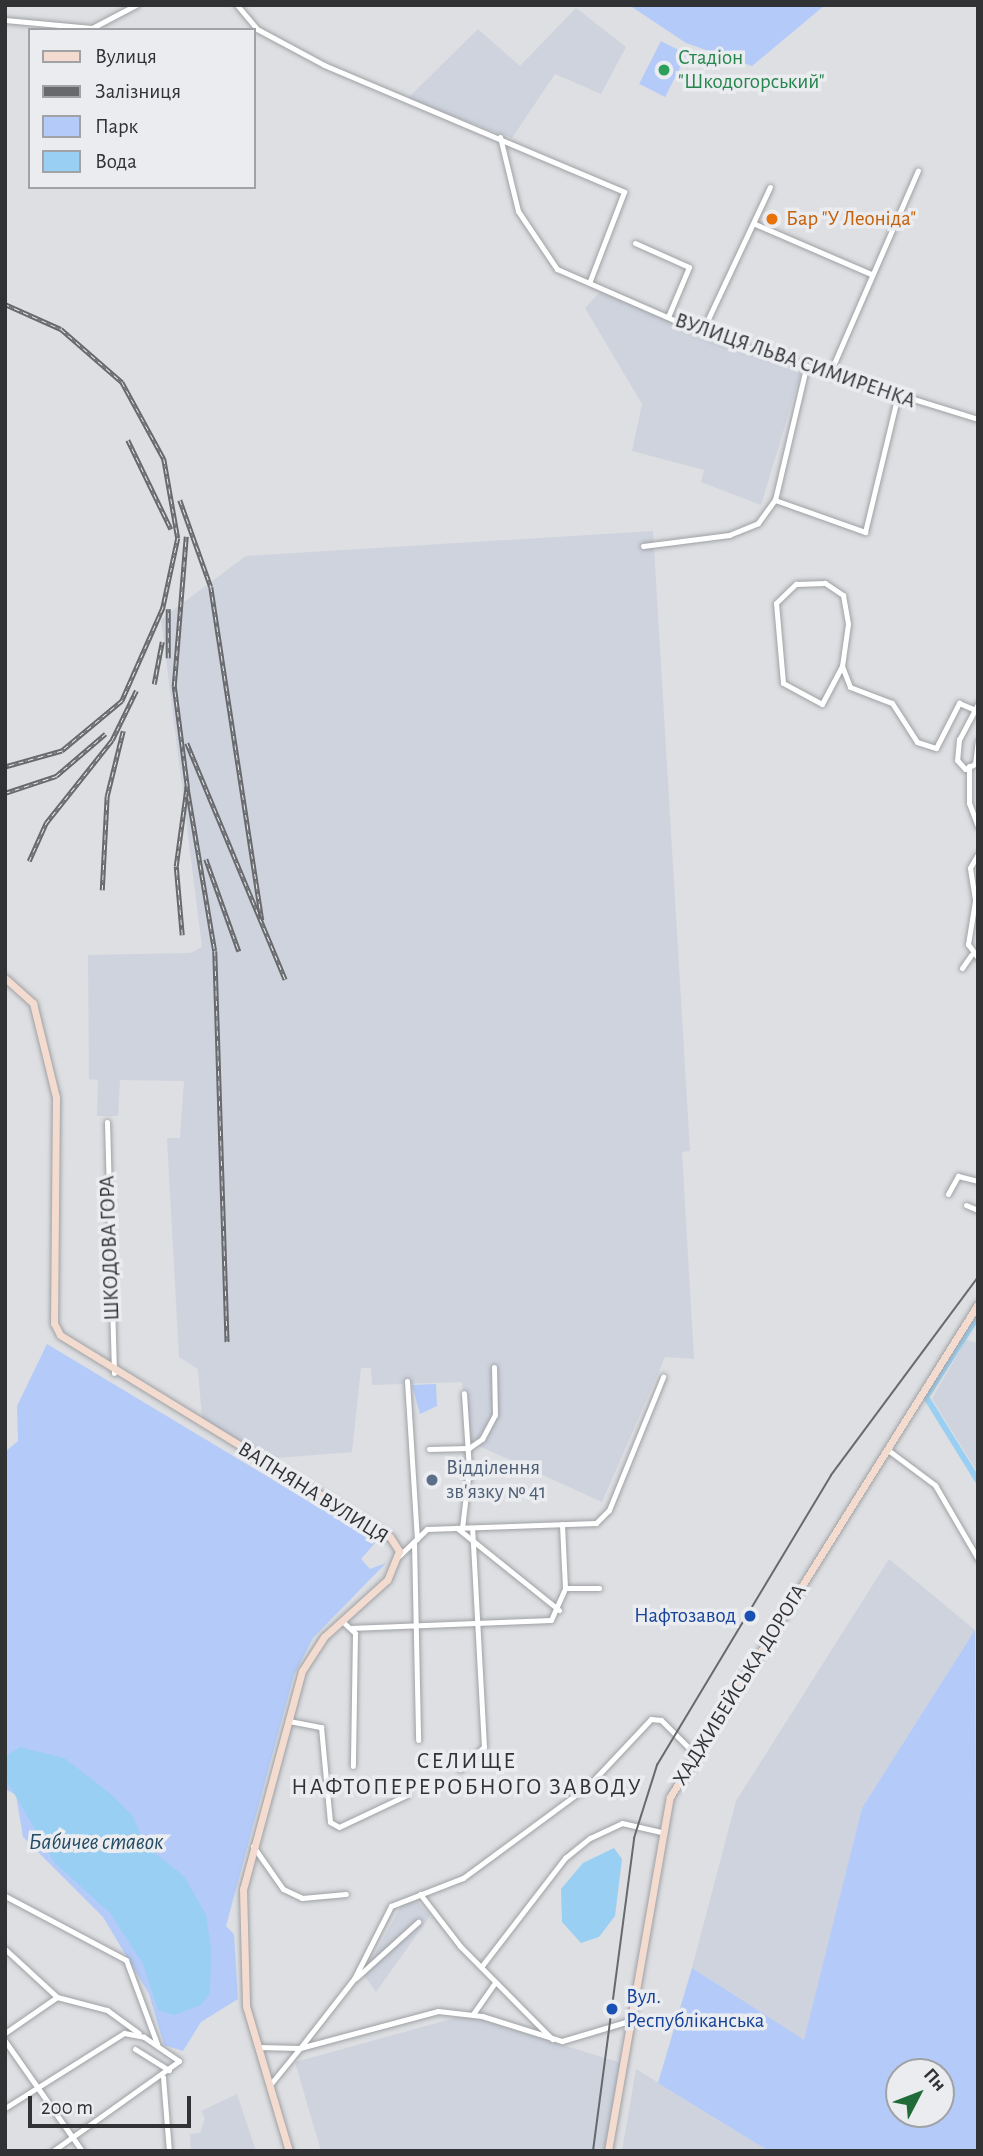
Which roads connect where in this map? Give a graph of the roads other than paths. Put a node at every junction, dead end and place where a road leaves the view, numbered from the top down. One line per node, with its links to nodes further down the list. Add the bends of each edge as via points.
1 (136, 5): 5 (street)
2 (237, 5): 6 (street, via 257,29 337,70)
3 (5, 20): 4 (street)
4 (82, 28)
5 (94, 28)
6 (500, 137): 12 (street, ВУЛИЦЯ ЛЬВА СИМИРЕНКА, via 530,234 558,269); 12 (street, via 624,192)
7 (918, 170): 11 (street)
8 (770, 187): 9 (street)
9 (755, 224): 11 (street); 14 (street)
10 (635, 243): 13 (street, via 689,267)
11 (870, 274): 16 (street)
12 (589, 283): 13 (street, ВУЛИЦЯ ЛЬВА СИМИРЕНКА)
13 (668, 317): 14 (street, ВУЛИЦЯ ЛЬВА СИМИРЕНКА)
14 (702, 332): 15 (street, ВУЛИЦЯ ЛЬВА СИМИРЕНКА)
15 (806, 368): 16 (street, ВУЛИЦЯ ЛЬВА СИМИРЕНКА); 19 (street)
16 (829, 375): 17 (street, ВУЛИЦЯ ЛЬВА СИМИРЕНКА)
17 (897, 399): 18 (street, ВУЛИЦЯ ЛЬВА СИМИРЕНКА); 19 (street, via 865,532)
18 (978, 419)
19 (775, 500): 20 (street, via 758,523 729,535)
20 (643, 546)
21 (842, 667): 21 (street, via 848,624 843,596 825,583 796,584 776,603 783,683 822,704); 22 (street, via 850,687 892,703 918,742 928,747 936,748 959,703)
22 (975, 706): 24 (street, via 959,739 957,760)
23 (978, 741): 24 (street)
24 (969, 766): 25 (street, via 969,803)
25 (978, 826)
26 (978, 854): 27 (street, via 970,868)
27 (975, 956): 28 (street)
28 (962, 968)
29 (5, 978): 37 (street, ВАПНЯНА ВУЛИЦЯ, via 33,1003 56,1097 54,1323)
30 (107, 1122): 37 (street, ШКОДОВА ГОРА)
31 (978, 1181): 32 (street, via 958,1176)
32 (948, 1194)
33 (966, 1205): 34 (street)
34 (978, 1210)
35 (978, 1304): 43 (street, ХАДЖИБЕЙСЬКА ДОРОГА)
36 (494, 1367): 41 (street, via 492,1426)
37 (114, 1373): 49 (street, ВАПНЯНА ВУЛИЦЯ, via 390,1536)
38 (663, 1377): 44 (street, via 609,1510 596,1522)
39 (407, 1381): 47 (street)
40 (464, 1393): 41 (street)
41 (469, 1448): 42 (street); 45 (street)
42 (429, 1450)
43 (888, 1450): 50 (street, via 935,1485); 60 (street, ХАДЖИБЕЙСЬКА ДОРОГА)
44 (562, 1524): 46 (street); 51 (street)
45 (459, 1528): 46 (street); 47 (street, via 427,1529); 48 (street)
46 (472, 1528): 48 (street)
47 (415, 1541): 49 (street); 56 (street)
48 (474, 1545): 53 (street); 55 (street)
49 (399, 1556): 54 (street, ВАПНЯНА ВУЛИЦЯ, via 387,1580)
50 (978, 1559)
51 (565, 1588): 52 (street); 53 (street)
52 (599, 1588)
53 (559, 1610): 55 (street, via 551,1620)
54 (342, 1621): 57 (street); 58 (street, ВАПНЯНА ВУЛИЦЯ, via 302,1671)
55 (478, 1623): 56 (street); 62 (street, via 484,1747)
56 (416, 1625): 57 (street); 59 (street)
57 (350, 1628): 61 (street)
58 (289, 1721): 63 (street, via 321,1727 330,1822 339,1827); 65 (street, ВАПНЯНА ВУЛИЦЯ)
59 (418, 1741)
60 (695, 1754): 64 (street, ХАДЖИБЕЙСЬКА ДОРОГА, via 670,1797); 67 (street, via 661,1720 651,1719 589,1786 463,1878)
61 (353, 1766)
62 (460, 1769)
63 (407, 1795)
64 (661, 1832): 71 (street, via 622,1823 590,1838 565,1858); 76 (street, ХАДЖИБЕЙСЬКА ДОРОГА)
65 (253, 1846): 66 (street, via 284,1889 302,1898); 82 (street, ВАПНЯНА ВУЛИЦЯ, via 240,1925 246,2006)
66 (346, 1894)
67 (420, 1894): 71 (street); 72 (street, via 391,1906)
68 (5, 1896): 81 (street, via 126,1960)
69 (418, 1922): 72 (street)
70 (7, 1954): 74 (street)
71 (481, 1967): 73 (street)
72 (354, 1979): 83 (street)
73 (495, 1983): 75 (street); 79 (street)
74 (57, 1997): 77 (street); 78 (street, via 107,2010)
75 (473, 2014): 79 (street); 83 (street, via 438,2011)
76 (629, 2021): 79 (street, via 606,2023 568,2041); 95 (street, ХАДЖИБЕЙСЬКА ДОРОГА)
77 (5, 2033)
78 (142, 2035): 81 (street); 87 (street, via 111,2038)
79 (552, 2039)
80 (5, 2041): 87 (street)
81 (157, 2044): 85 (street, via 179,2061)
82 (258, 2047): 83 (street); 88 (street, ВАПНЯНА ВУЛИЦЯ)
83 (300, 2048): 88 (street)
84 (135, 2049): 85 (street)
85 (169, 2070): 86 (street)
86 (163, 2077): 90 (street); 93 (street)
87 (37, 2086): 89 (street); 90 (street)
88 (269, 2086): 94 (street, ВАПНЯНА ВУЛИЦЯ)
89 (5, 2108)
90 (72, 2137): 91 (street); 92 (street)
91 (53, 2151)
92 (82, 2151)
93 (169, 2151)
94 (289, 2151)
95 (608, 2151)

